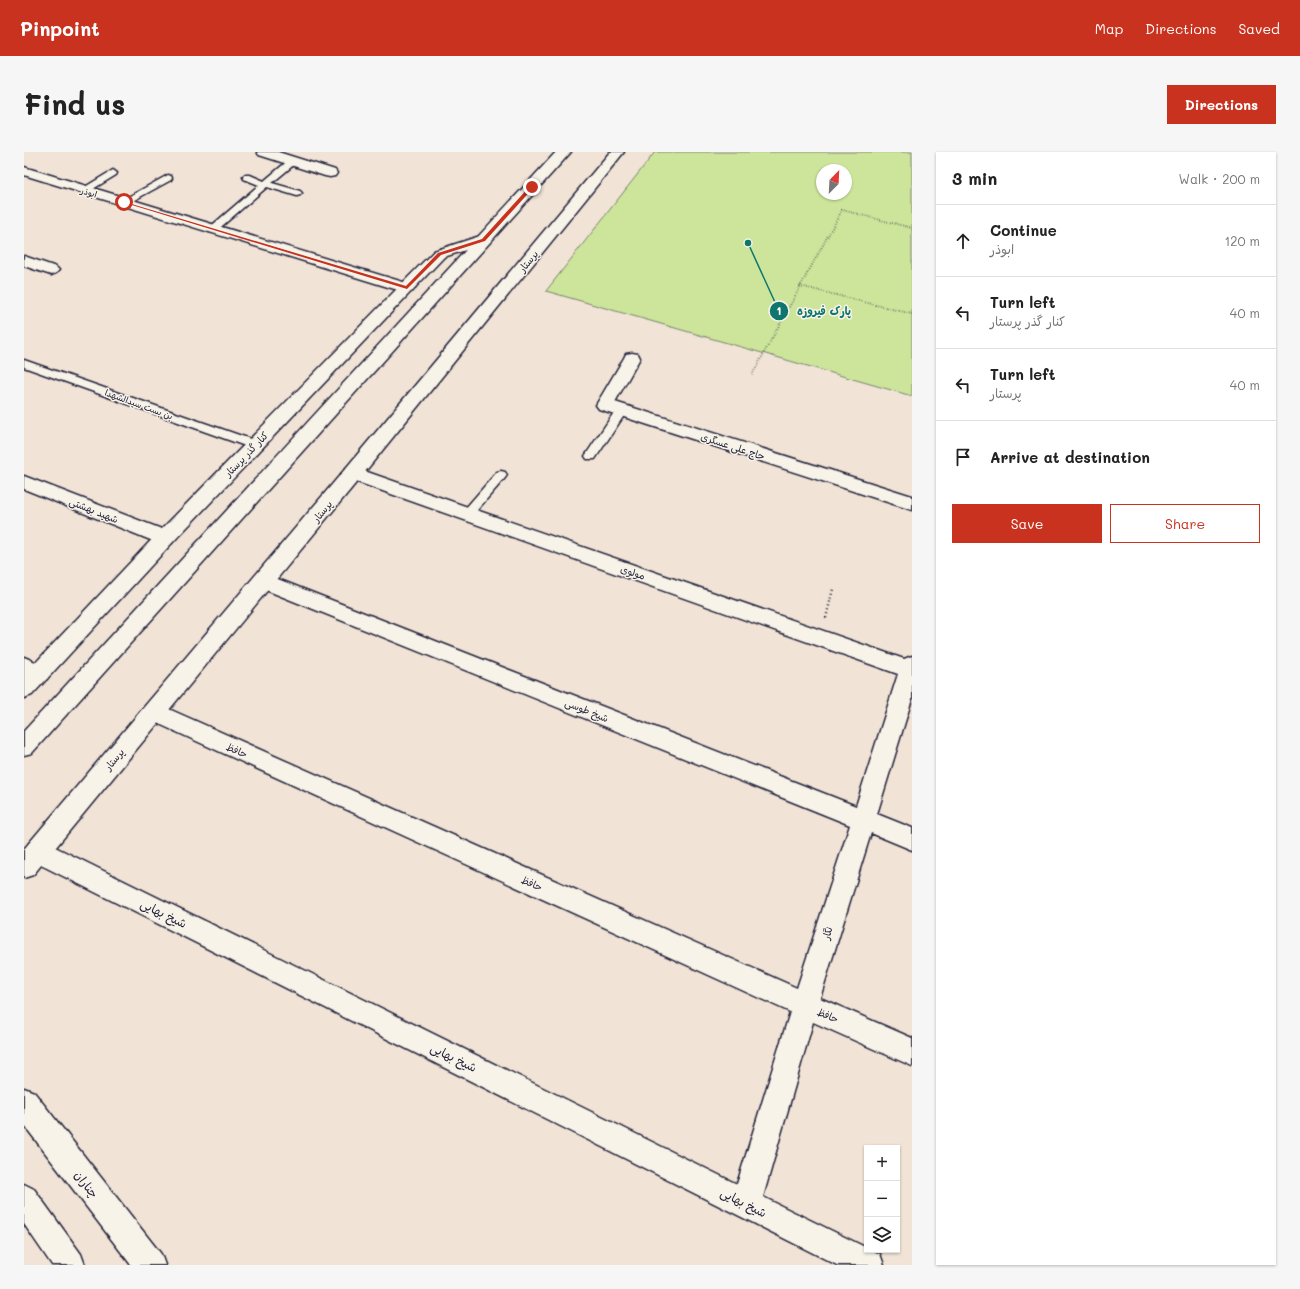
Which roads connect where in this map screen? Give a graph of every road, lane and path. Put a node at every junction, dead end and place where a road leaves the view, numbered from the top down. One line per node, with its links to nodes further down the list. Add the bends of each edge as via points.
1 (264, 152): 4 (street)
2 (564, 152): 16 (street)
3 (617, 152): 28 (street, پرستار)
4 (292, 161): 6 (street); 10 (lane)
5 (24, 171): 11 (street, ابوذر)
6 (330, 172)
7 (113, 173): 11 (lane)
8 (247, 177): 10 (lane)
9 (168, 178): 13 (lane)
10 (265, 184): 12 (lane); 15 (lane)
11 (85, 190): 13 (street, ابوذر)
12 (297, 193)
13 (124, 202): 15 (street, ابوذر)
14 (912, 228): 19 (path, via 842,210)
15 (212, 230): 20 (street, ابوذر)
16 (483, 240): 20 (street, کنار گذر پرستار, via 440,254); 41 (street)
17 (24, 261): 18 (street)
18 (51, 270)
19 (800, 286): 21 (path); 24 (path)
20 (407, 288): 26 (street, کنار گذر پرستار)
21 (912, 314)
22 (632, 358): 25 (street, حاج علی عسگری, via 605,406)
23 (24, 363): 26 (lane, بن بست سیدالشهدا)
24 (752, 375)
25 (621, 410): 27 (lane); 31 (street, حاج علی عسگری)
26 (255, 445): 33 (street, کنار گذر پرستار)
27 (591, 456)
28 (353, 473): 32 (street, مولوی); 34 (street, پرستار)
29 (501, 474): 32 (lane)
30 (24, 482): 33 (street, شهید بهشتی)
31 (912, 503)
32 (468, 513): 36 (street, مولوی)
33 (165, 538): 38 (street, کنار گذر پرستار)
34 (263, 581): 40 (street, پرستار); 42 (street, شیخ طوسی)
35 (833, 589): 36 (path)
36 (821, 638): 37 (street, مولوی)
37 (911, 668): 42 (street, نگار)
38 (32, 670): 39 (street, کنار گذر پرستار)
39 (24, 689)
40 (154, 712): 44 (street, پرستار); 45 (street, حافظ)
41 (24, 746)
42 (863, 820): 43 (street, شیخ طوسی); 45 (street, نگار)
43 (912, 839)
44 (31, 859): 49 (street, شیخ بهایی)
45 (805, 1005): 46 (street, حافظ); 49 (street, نگار)
46 (912, 1052)
47 (24, 1102): 51 (street, چناران)
48 (24, 1199): 50 (street)
49 (746, 1203): 52 (street, شیخ بهایی)
50 (70, 1265)
51 (150, 1265)
52 (869, 1265)

